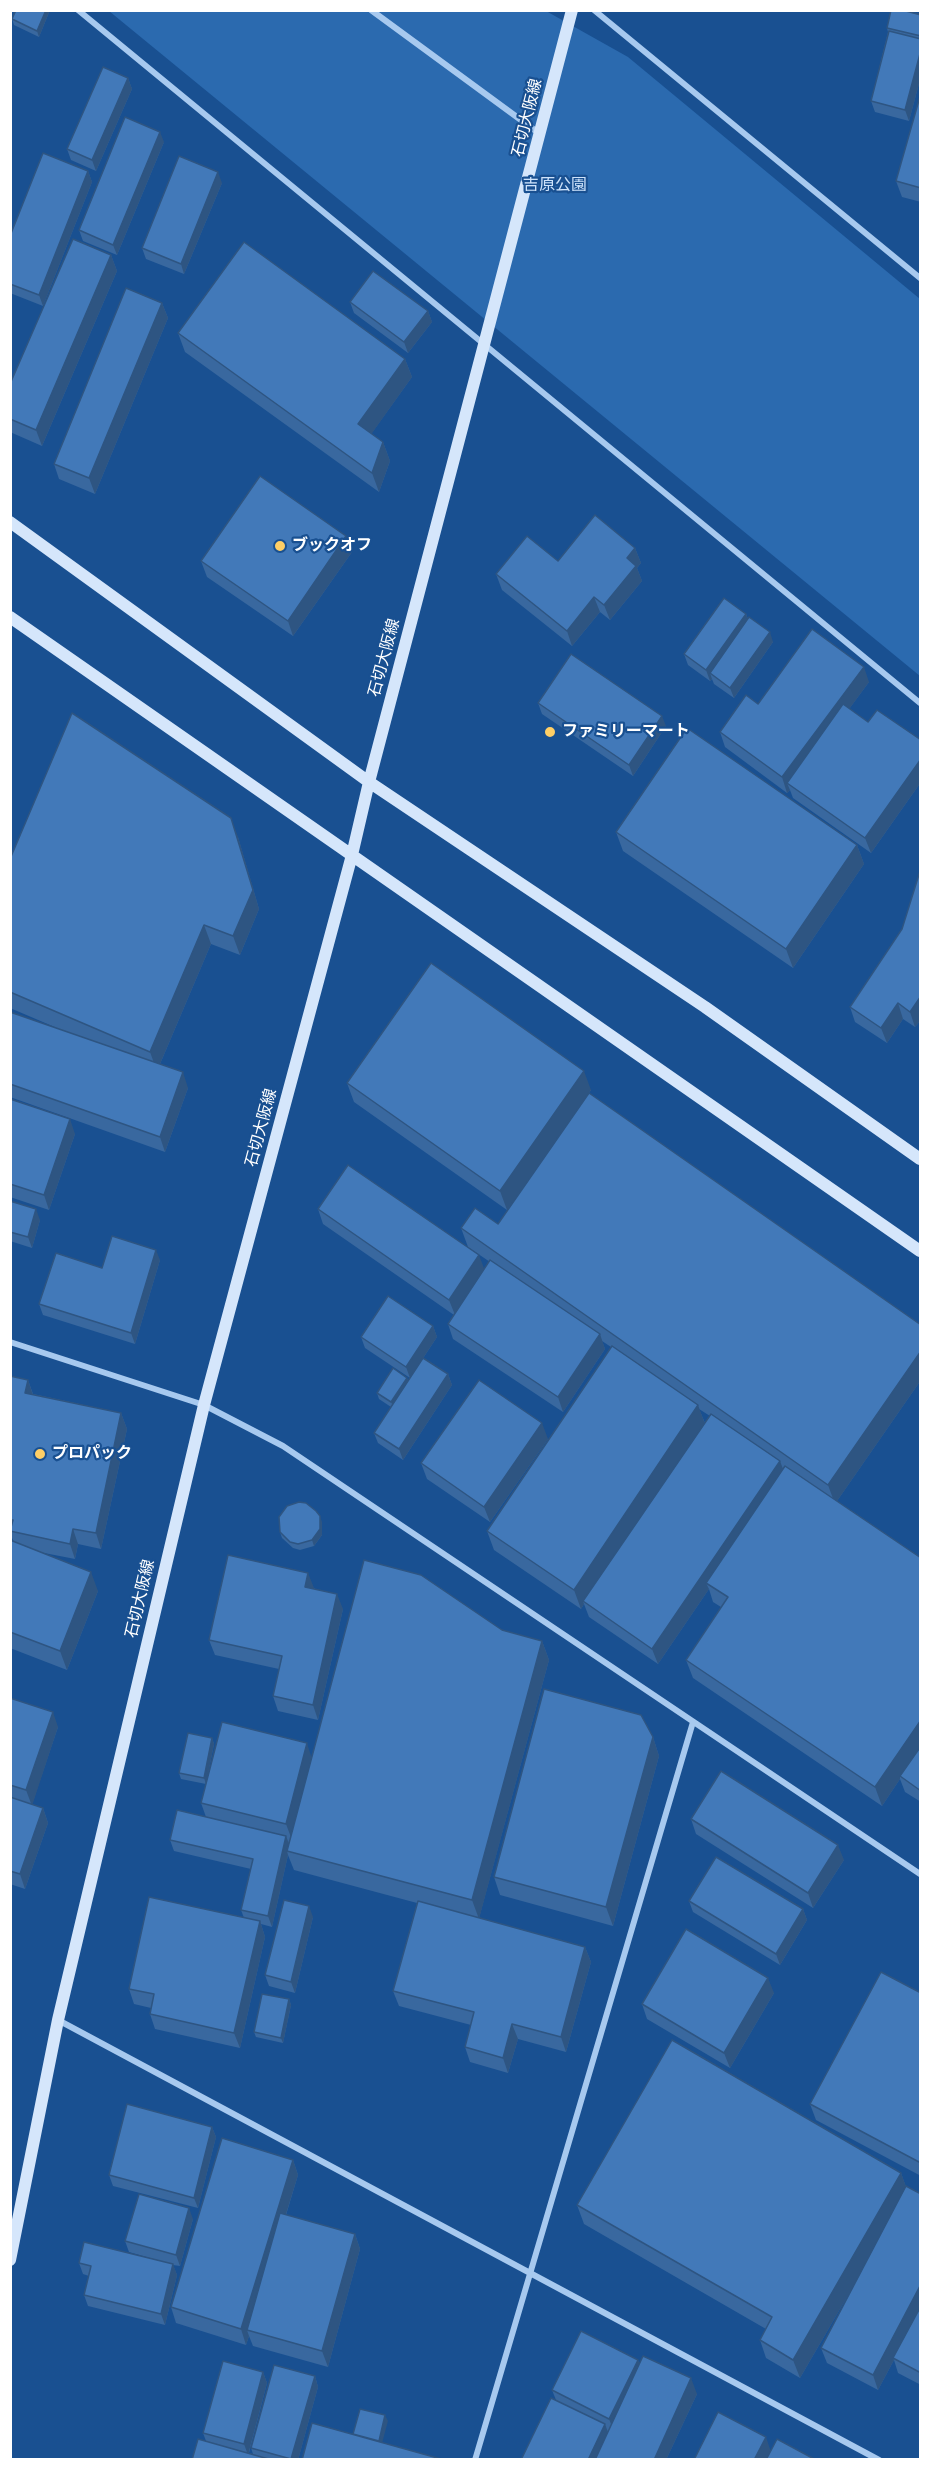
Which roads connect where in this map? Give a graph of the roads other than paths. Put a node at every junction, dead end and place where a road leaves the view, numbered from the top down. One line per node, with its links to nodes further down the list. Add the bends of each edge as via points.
1 (78, 10): 7 (street)
2 (371, 10): 5 (street)
3 (572, 10): 5 (main road, 石切大阪線)
4 (594, 10): 6 (street)
5 (541, 134): 7 (main road, 石切大阪線)
6 (921, 278)
7 (485, 345): 10 (street); 11 (main road, 石切大阪線)
8 (10, 522): 11 (main road)
9 (10, 616): 12 (main road)
10 (921, 703)
11 (369, 782): 12 (main road, 石切大阪線); 13 (main road, via 705,1007)
12 (352, 855): 14 (main road); 16 (main road, 石切大阪線)
13 (921, 1159)
14 (921, 1251)
15 (10, 1342): 16 (street)
16 (204, 1405): 17 (street, via 283,1446); 19 (main road, 石切大阪線)
17 (693, 1722): 18 (street); 21 (street)
18 (921, 1874)
19 (58, 2020): 20 (main road, 石切大阪線); 21 (street)
20 (10, 2260)
21 (529, 2273): 22 (street); 23 (street)
22 (475, 2460)
23 (879, 2460)

